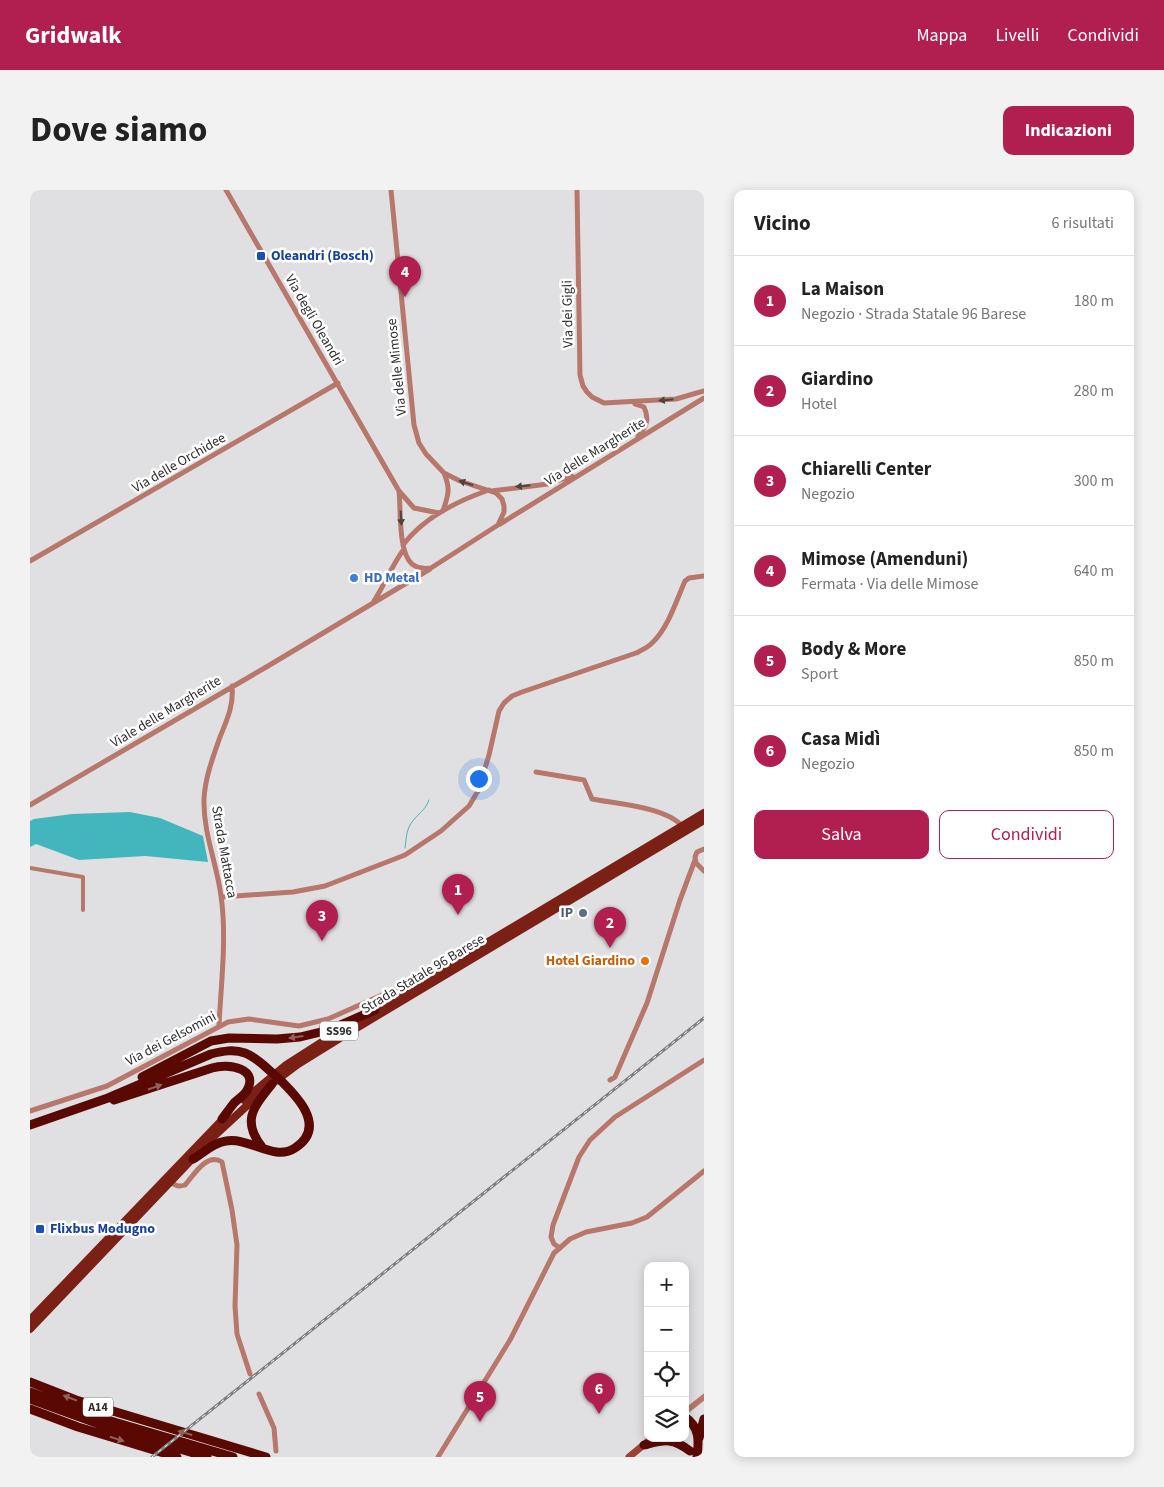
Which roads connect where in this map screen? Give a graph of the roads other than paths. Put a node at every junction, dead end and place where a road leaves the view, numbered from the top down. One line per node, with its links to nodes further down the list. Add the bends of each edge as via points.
1 (226, 190): 4 (street, Via degli Oleandri)
2 (391, 190): 10 (street, Via delle Mimose, via 414,426 426,454)
3 (577, 190): 7 (street, Via dei Gigli, via 581,380 587,392 598,401)
4 (338, 383): 12 (street, Via degli Oleandri); 16 (street, Via delle Orchidee)
5 (704, 391): 7 (street, Via dei Gigli, one-way to 7, via 676,399)
6 (704, 398): 8 (street, Via delle Margherite)
7 (628, 403): 8 (street, via 644,407 646,412 646,428)
8 (636, 440): 9 (street, Via delle Margherite)
9 (587, 470): 11 (street, one-way to 11, via 548,484); 14 (street, Via delle Margherite)
10 (444, 473): 11 (street, one-way to 10); 13 (street, via 449,496)
11 (491, 490): 13 (street); 14 (street, via 502,499 504,506)
12 (399, 492): 13 (street, via 414,508); 15 (street, one-way to 15)
13 (441, 512): 15 (street, via 414,532)
14 (498, 525): 17 (street, Via delle Margherite)
15 (403, 547): 17 (street, via 413,565); 19 (street)
16 (30, 561)
17 (430, 568): 19 (street, Via delle Margherite)
18 (704, 576): 31 (street, via 685,581 663,630 646,648 522,692 504,703 499,710 478,791 457,818 435,835 405,855 325,886)
19 (373, 603): 20 (street, Via delle Margherite)
20 (313, 638): 21 (street, Viale delle Margherite)
21 (232, 686): 23 (street, Viale delle Margherite); 31 (street, Strada Mattacca, via 232,703 204,798 207,832)
22 (536, 772): 26 (street, via 584,780 592,799 651,810 676,818)
23 (30, 804)
24 (704, 813): 26 (main road, Strada Statale 96 Barese / SS96)
25 (704, 820): 38 (main road, Strada Statale 96 Barese / SS96, via 348,1033)
26 (682, 826): 33 (main road, Strada Statale 96 Barese / SS96)
27 (704, 849): 28 (street, via 697,852)
28 (695, 860): 30 (street); 37 (street, via 647,1003 615,1077)
29 (30, 868): 32 (street, via 83,877)
30 (704, 871)
31 (222, 898): 35 (street, Strada Mattacca)
32 (83, 910)
33 (408, 990): 34 (main road, Strada Statale 96 Barese / SS96); 35 (street, Via dei Gelsomini, via 406,986 400,987 328,1019 299,1026 249,1019)
34 (375, 1010): 39 (highway, one-way to 39, via 329,1030 300,1037 212,1041 126,1085); 42 (main road, Strada Statale 96 Barese / SS96, via 286,1065)
35 (220, 1025): 41 (street, Via dei Gelsomini, via 107,1086)
36 (704, 1060): 48 (street, via 615,1117 590,1140 579,1158 553,1226 554,1244)
37 (610, 1080)
38 (272, 1084): 44 (highway, via 256,1106 251,1121 252,1133); 45 (main road, Strada Statale 96 Barese / SS96)
39 (108, 1098): 40 (highway); 44 (highway, via 217,1052 243,1052 289,1088 307,1114 306,1136 295,1148 272,1152)
40 (91, 1104): 42 (highway, one-way to 42, via 123,1098 212,1068 232,1066 243,1070 248,1085); 43 (highway)
41 (30, 1111)
42 (222, 1119): 49 (main road, Strada Statale 96 Barese / SS96)
43 (30, 1125)
44 (262, 1147): 45 (highway, via 245,1141 226,1140)
45 (193, 1159): 47 (main road, Strada Statale 96 Barese / SS96)
46 (704, 1172): 48 (street, via 646,1216 632,1223 586,1232)
47 (170, 1182): 50 (main road, Strada Statale 96 Barese / SS96); 51 (street, via 177,1187 185,1185 208,1161 216,1159 222,1162 237,1245 237,1334)
48 (560, 1248): 73 (street, via 544,1272 510,1340)
49 (30, 1320)
50 (30, 1329)
51 (250, 1374)
52 (30, 1382): 72 (highway, A14, one-way to 52, via 76,1400)
53 (30, 1392): 61 (highway, A14)
54 (259, 1394): 67 (street, via 274,1428)
55 (704, 1398): 57 (street)
56 (30, 1399): 61 (highway, A14, via 110,1428)
57 (689, 1409)
58 (32, 1410): 69 (highway, A14, one-way to 69)
59 (704, 1419): 62 (highway)
60 (689, 1420): 62 (highway)
61 (156, 1438): 66 (highway, A14)
62 (699, 1438): 75 (highway)
63 (647, 1442): 65 (main road)
64 (686, 1442): 68 (highway)
65 (644, 1445): 68 (highway, via 666,1440 677,1442); 74 (main road)
66 (189, 1448): 70 (highway, A14); 71 (highway, A14)
67 (276, 1451)
68 (690, 1454)
69 (177, 1457)
70 (207, 1457)
71 (233, 1457)
72 (266, 1457)
73 (438, 1457)
74 (629, 1457)
75 (697, 1457)

